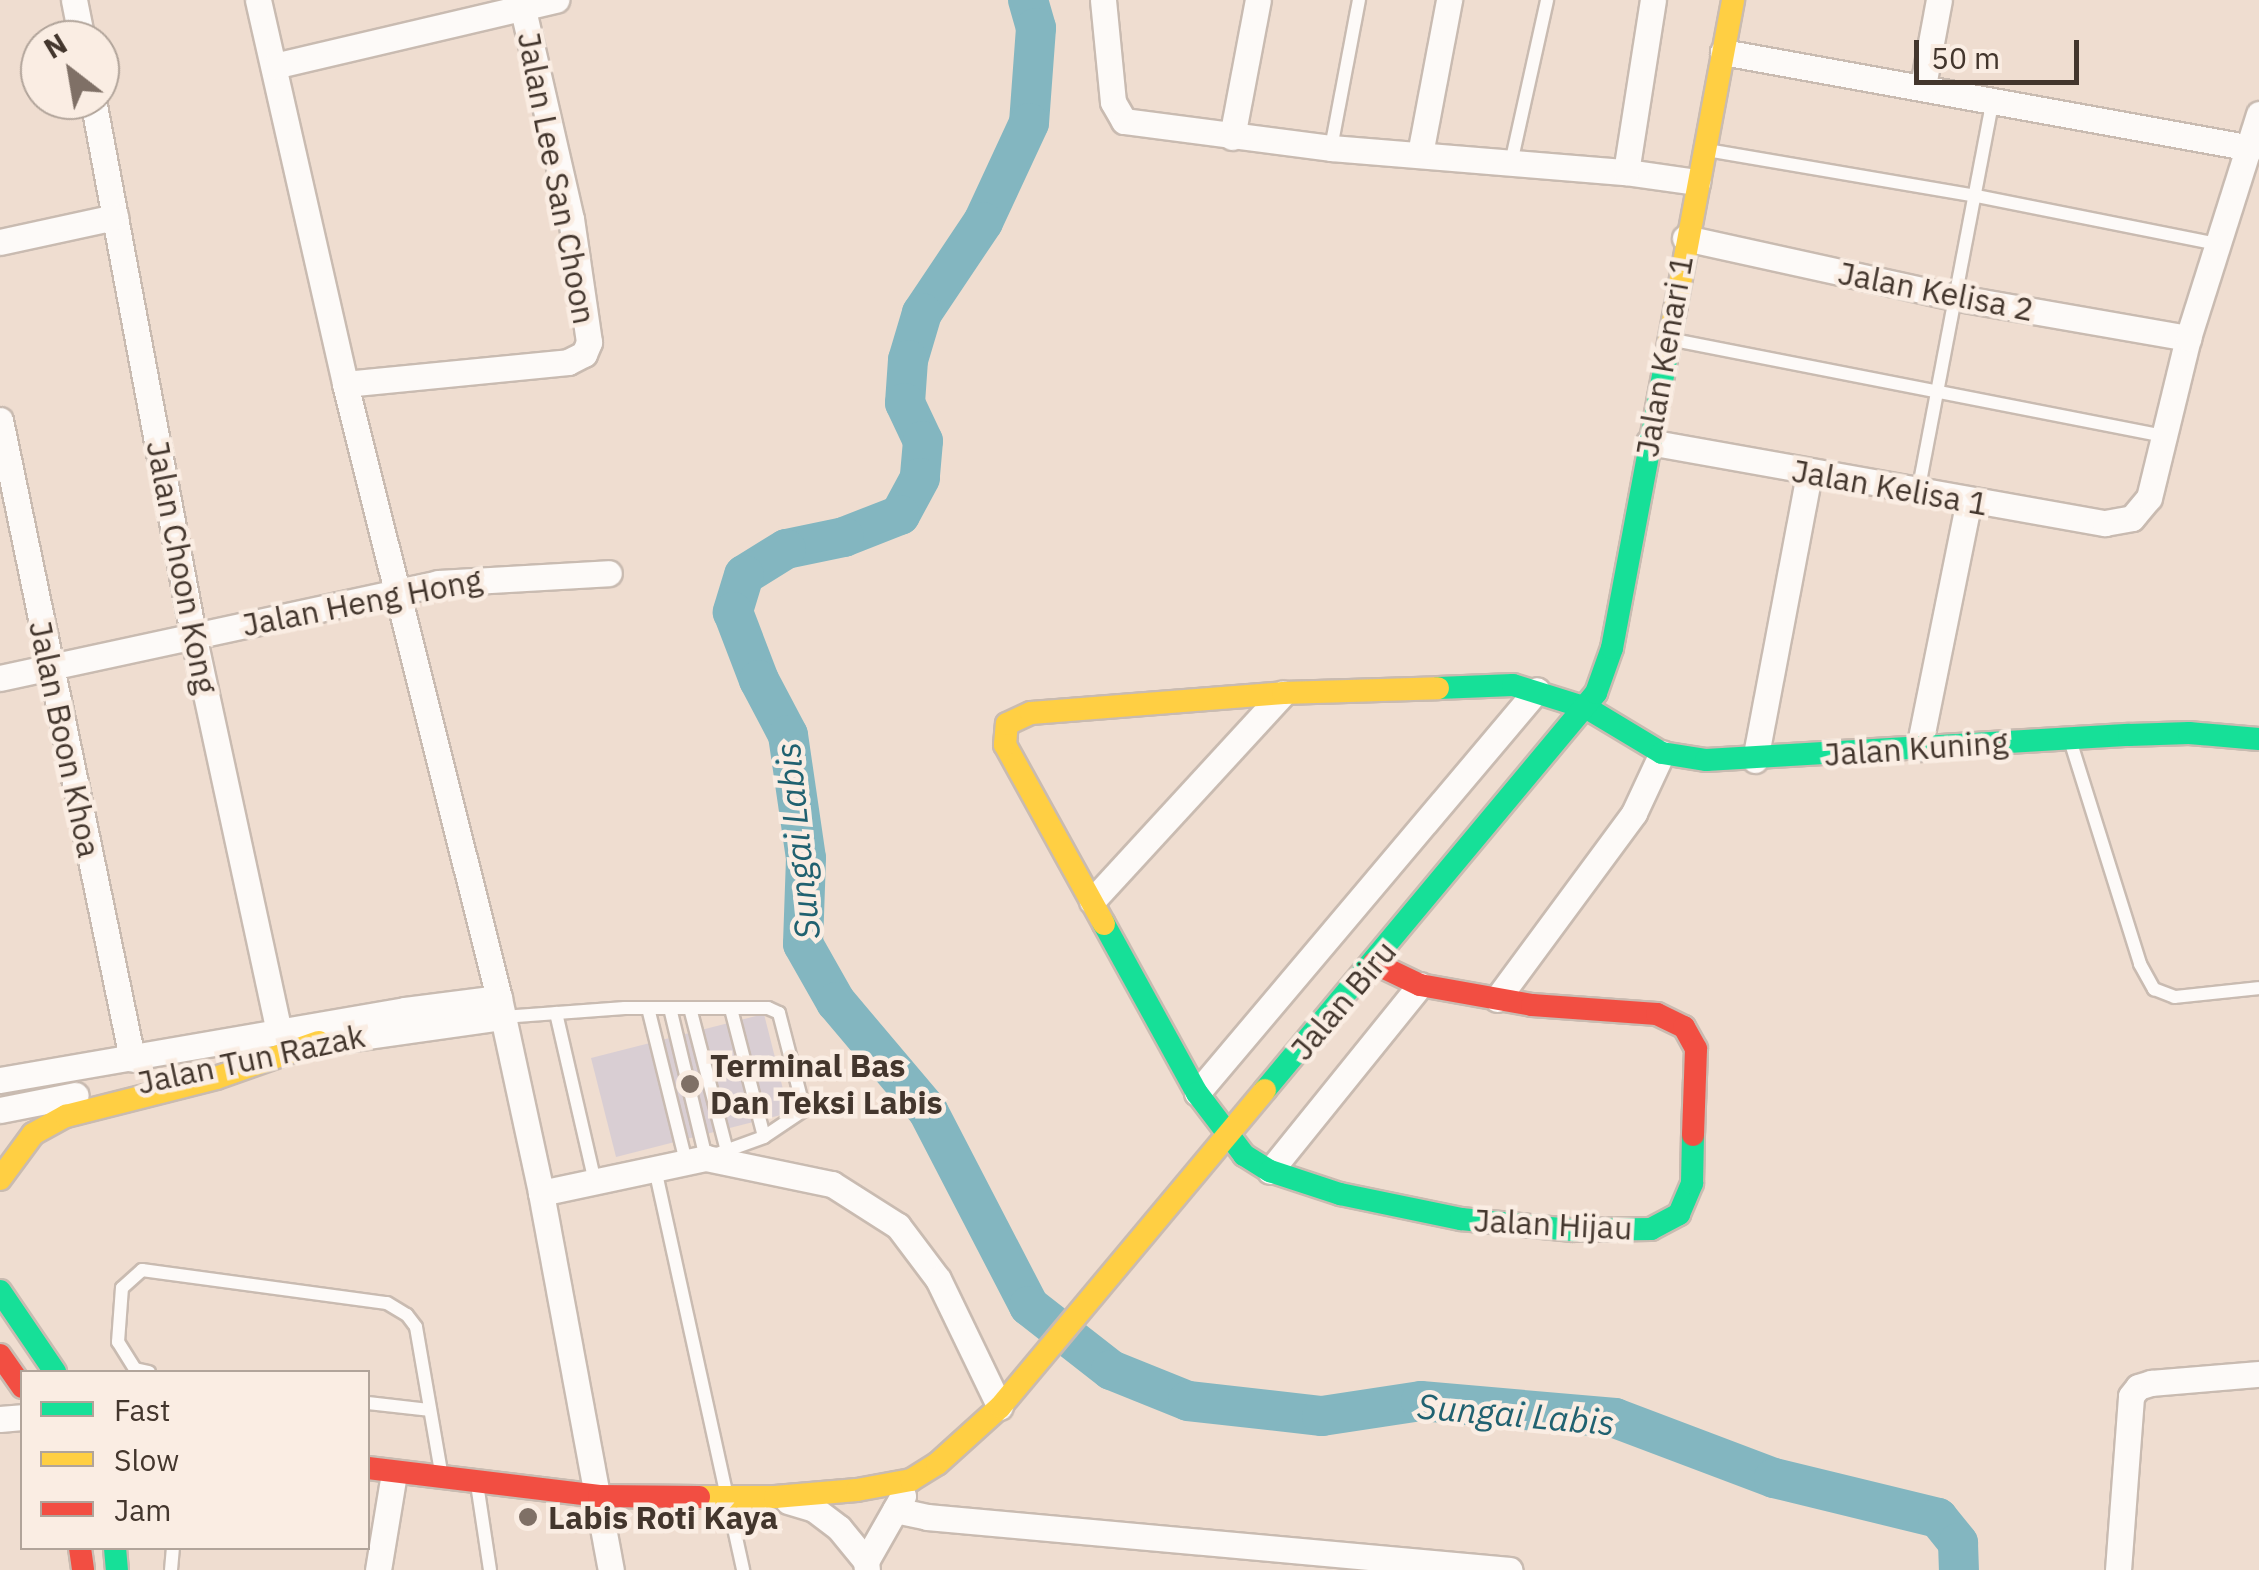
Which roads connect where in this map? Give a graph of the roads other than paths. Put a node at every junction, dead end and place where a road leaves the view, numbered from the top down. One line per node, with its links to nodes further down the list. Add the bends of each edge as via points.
1 (258, 0): 13 (street)
2 (556, 0): 11 (street)
3 (1103, 0): 18 (street, via 1114,102 1124,120)
4 (1258, 0): 18 (street)
5 (1359, 0): 19 (lane)
6 (1448, 0): 22 (street)
7 (1547, 0): 23 (lane)
8 (1654, 0): 24 (street)
9 (1733, 0): 12 (main road, Jalan Kenari 1)
10 (1939, 0): 14 (street)
11 (522, 4): 13 (street); 34 (street, Jalan Lee San Choon, via 572,219 589,342 584,354 568,362)
12 (1723, 52): 14 (street); 21 (main road, Jalan Kenari 1)
13 (274, 66): 34 (street)
14 (1922, 86): 15 (street)
15 (1993, 98): 20 (street); 26 (lane)
16 (2259, 114): 20 (street)
17 (97, 120): 27 (street, Jalan Choon Kong)
18 (1232, 137): 19 (street)
19 (1330, 148): 22 (street)
20 (2252, 148): 30 (street)
21 (1704, 150): 25 (main road, Jalan Kenari 1); 26 (lane)
22 (1420, 154): 23 (street)
23 (1511, 163): 24 (street)
24 (1626, 172): 25 (street)
25 (1697, 182): 28 (main road, Jalan Kenari 1)
26 (1977, 196): 30 (lane); 31 (lane)
27 (115, 217): 29 (street); 44 (street, Jalan Choon Kong)
28 (1685, 238): 31 (street, Jalan Kelisa 2); 33 (main road, Jalan Kenari 1)
29 (0, 242)
30 (2220, 245): 32 (street)
31 (1953, 297): 32 (street, Jalan Kelisa 2); 35 (lane)
32 (2188, 338): 37 (street)
33 (1667, 339): 35 (lane); 38 (main road, Jalan Kenari 1)
34 (345, 384): 43 (street)
35 (1937, 393): 37 (lane); 40 (lane)
36 (0, 420): 45 (street, Jalan Boon Khoa)
37 (2164, 436): 41 (street, Jalan Kelisa 1, via 2149,498 2132,518 2105,522)
38 (1649, 442): 39 (street, Jalan Kelisa 1); 49 (main road, Jalan Kenari 1, via 1612,648)
39 (1809, 474): 40 (street, Jalan Kelisa 1); 54 (street)
40 (1918, 492): 41 (street, Jalan Kelisa 1)
41 (1969, 500): 52 (street)
42 (609, 574): 43 (street, Jalan Heng Hong, via 493,577)
43 (400, 590): 44 (street, Jalan Heng Hong); 60 (street)
44 (192, 634): 45 (street, Jalan Heng Hong); 66 (street, Jalan Choon Kong)
45 (50, 667): 46 (street, Jalan Heng Hong); 68 (street, Jalan Boon Khoa)
46 (0, 678)
47 (1537, 690): 48 (main road, Jalan Kuning, via 1443,685); 49 (main road, Jalan Kuning); 70 (street)
48 (1283, 693): 55 (street); 55 (main road, Jalan Hijau, via 1031,712 1007,724 1005,746)
49 (1586, 708): 53 (main road, Jalan Kuning); 56 (main road, Jalan Biru)
50 (2070, 738): 51 (main road, Jalan Kuning, via 2188,733); 52 (main road, Jalan Kuning); 58 (lane, via 2140,964 2154,989 2175,998)
51 (2259, 740)
52 (1919, 748): 54 (main road, Jalan Kuning)
53 (1662, 752): 54 (main road, Jalan Kuning); 59 (street, via 1634,813)
54 (1755, 760)
55 (1092, 901): 70 (main road, Jalan Hijau)
56 (1374, 963): 57 (main road, Jalan Hijau); 73 (main road, Jalan Biru)
57 (1420, 985): 59 (main road, Jalan Hijau); 76 (street)
58 (2259, 988)
59 (1497, 1000): 76 (main road, Jalan Hijau, via 1658,1014 1684,1027 1696,1049 1692,1183 1679,1214 1650,1230 1460,1219 1340,1194)
60 (501, 1008): 65 (lane); 66 (street, Jalan Tun Razak); 67 (street, Jalan Tun Razak); 79 (street)
61 (648, 1008): 62 (lane); 65 (lane); 74 (lane)
62 (670, 1008): 63 (lane); 74 (lane)
63 (690, 1008): 64 (lane); 74 (lane)
64 (731, 1009): 72 (lane); 72 (lane, via 779,1014 804,1110)
65 (556, 1013): 78 (lane)
66 (278, 1032): 68 (street, Jalan Tun Razak)
67 (319, 1042): 71 (street, Jalan Tun Razak); 77 (main road, via 216,1078 66,1116 32,1134)
68 (132, 1058): 69 (street, Jalan Tun Razak)
69 (0, 1080)
70 (1197, 1093): 73 (main road, Jalan Hijau)
71 (0, 1110)
72 (764, 1136): 74 (lane)
73 (1227, 1137): 76 (main road, Jalan Hijau); 89 (main road, Jalan Biru)
74 (706, 1157): 75 (street); 89 (street, via 832,1184 898,1226 938,1279)
75 (655, 1169): 78 (street); 96 (lane)
76 (1270, 1170)
77 (0, 1178)
78 (595, 1182): 79 (street)
79 (541, 1193): 95 (street)
80 (0, 1259): 82 (main road)
81 (0, 1291): 82 (main road)
82 (24, 1327): 84 (main road)
83 (0, 1355): 87 (main road)
84 (54, 1370)
85 (140, 1370): 90 (lane, via 118,1342 122,1288 142,1270 387,1303 416,1327)
86 (2259, 1374): 106 (street, via 2138,1387 2127,1407)
87 (20, 1384)
88 (370, 1404): 90 (lane)
89 (1000, 1406): 93 (main road)
90 (429, 1410): 92 (lane)
91 (380, 1473): 92 (main road); 101 (street)
92 (443, 1480): 94 (main road)
93 (911, 1480): 97 (main road); 98 (street)
94 (477, 1484): 95 (main road); 102 (lane)
95 (599, 1496): 96 (main road); 103 (street)
96 (726, 1497): 97 (main road); 104 (lane)
97 (775, 1497): 100 (street, via 814,1509 839,1528)
98 (894, 1510): 99 (street); 100 (street)
99 (1347, 1562): 105 (street)
100 (866, 1566)
101 (378, 1570)
102 (490, 1570)
103 (611, 1570)
104 (743, 1570)
105 (1510, 1570)
106 (2118, 1570)

